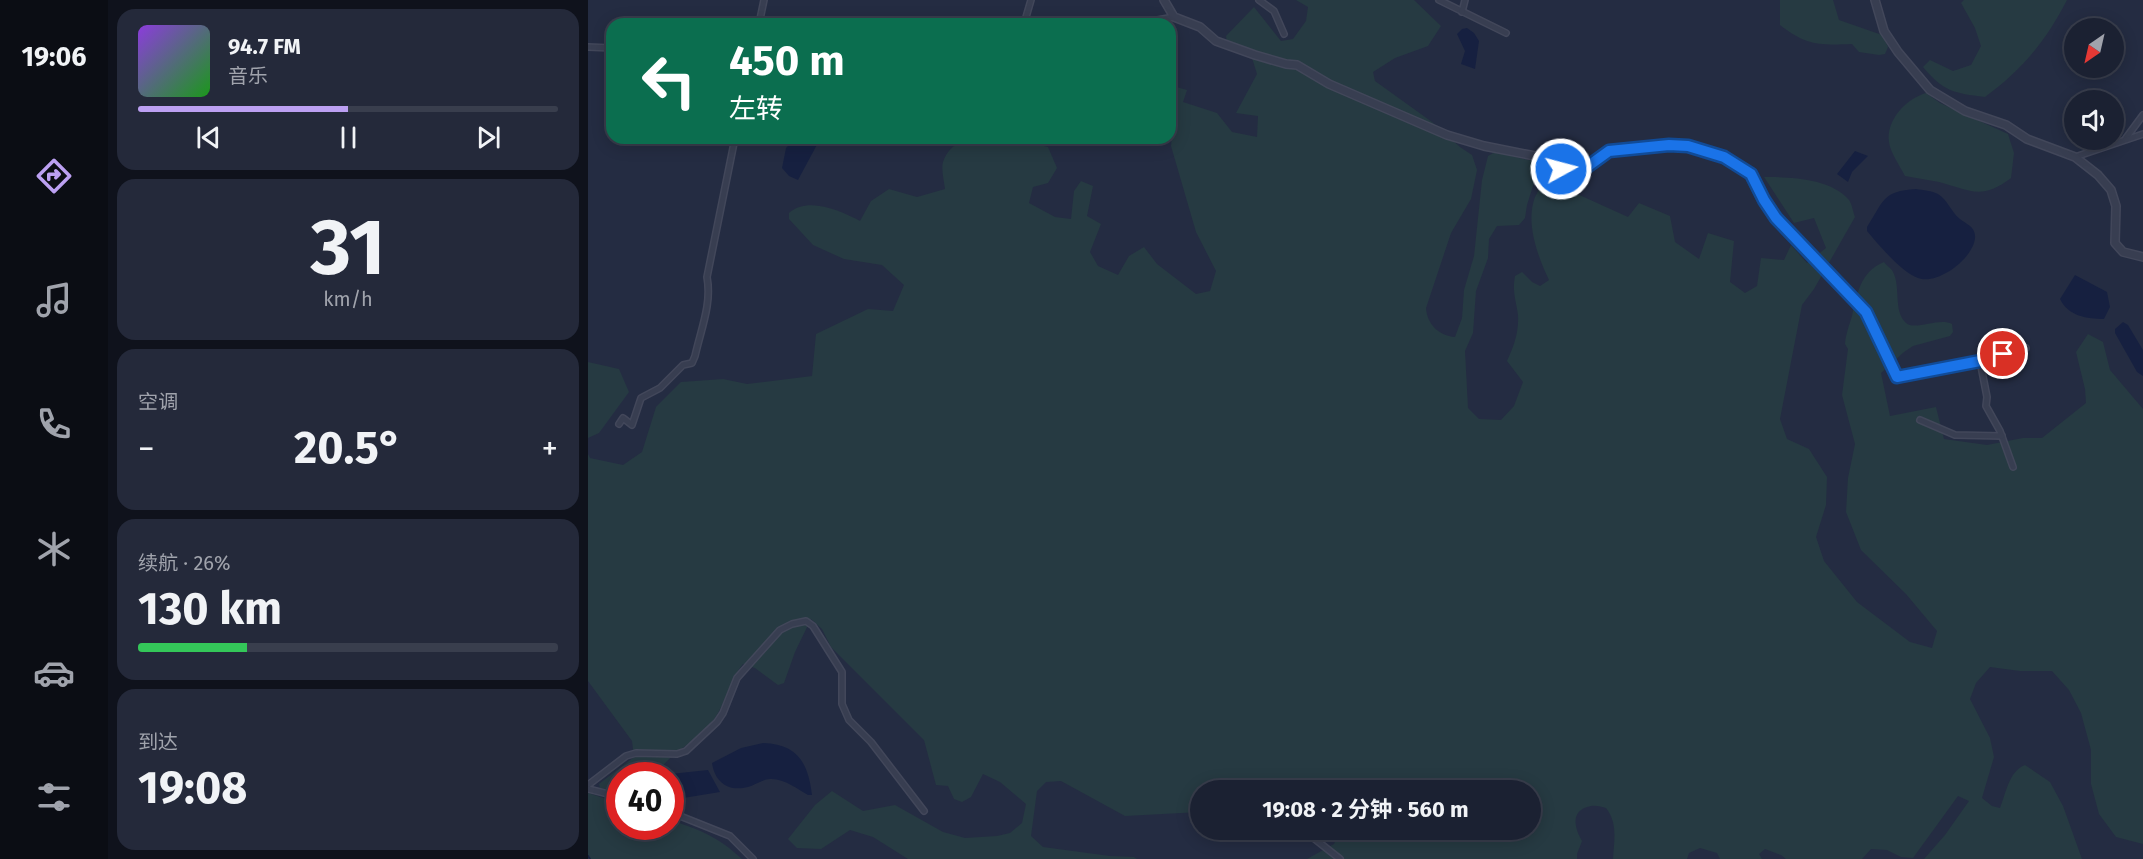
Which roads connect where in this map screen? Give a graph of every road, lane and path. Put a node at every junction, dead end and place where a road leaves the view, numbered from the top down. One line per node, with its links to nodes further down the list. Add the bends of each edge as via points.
1 (764, 0): 10 (street)
2 (1031, 0): 11 (street)
3 (1164, 0): 9 (street)
4 (1259, 0): 14 (street, via 1275,11)
5 (1439, 0): 8 (street)
6 (1465, 0): 8 (street)
7 (1875, 0): 21 (street, via 1884,31 1930,90 1965,111)
8 (1462, 12): 13 (street)
9 (1174, 17): 12 (street); 23 (street, via 1200,27 1216,41 1297,65 1329,84 1447,135 1535,156 1561,169 1580,172 1609,151 1669,145 1688,146 1724,157 1751,174 1776,218 1866,312)
10 (760, 18)
11 (1026, 18)
12 (1168, 18)
13 (1506, 33)
14 (1284, 34)
15 (588, 46): 16 (street)
16 (606, 48)
17 (2143, 115): 19 (street)
18 (2143, 134): 19 (street)
19 (2125, 140): 21 (street)
20 (734, 144): 27 (street, via 707,277 708,307 695,356 692,363 682,365 660,388 641,398 632,425 623,418)
21 (2075, 157): 22 (street, via 2111,190 2116,206 2115,243 2122,252)
22 (2143, 257)
23 (1884, 347): 25 (street, via 1897,377)
24 (2026, 348): 25 (street)
25 (1980, 361): 28 (street, via 1986,406)
26 (1920, 420): 28 (street, via 1955,435)
27 (619, 424)
28 (2002, 436): 29 (street)
29 (2013, 467)
30 (588, 785): 33 (street, via 626,756 686,751 717,722 737,678 780,630 806,621 842,672 842,704 849,720)
31 (588, 789): 32 (street)
32 (606, 794)
33 (924, 811)
34 (684, 818): 36 (street, via 730,836)
35 (1316, 840): 37 (street)
36 (753, 859)
37 (1340, 859)

